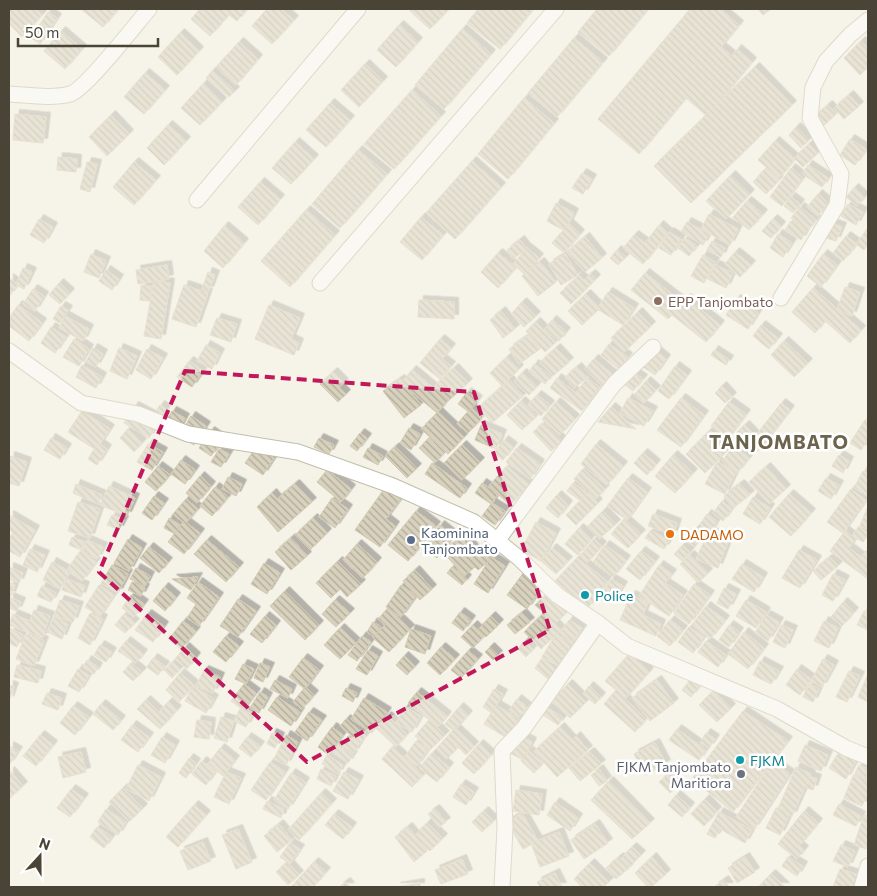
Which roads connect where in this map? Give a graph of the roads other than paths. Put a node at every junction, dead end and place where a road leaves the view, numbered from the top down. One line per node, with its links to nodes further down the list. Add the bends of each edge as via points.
1 (149, 9): 5 (street, via 74,93 61,96)
2 (358, 9): 6 (street)
3 (556, 9): 7 (street)
4 (868, 20): 8 (street, via 850,34 826,61 813,86 810,118 841,174 837,205)
5 (9, 94)
6 (198, 200)
7 (320, 283)
8 (781, 298)
9 (653, 347): 11 (street, via 614,384)
10 (9, 350): 11 (street, via 81,403 138,414 188,434 298,452 402,490 474,522)
11 (497, 541): 12 (street, via 556,595)
12 (598, 623): 13 (street, via 627,646 777,708 846,748); 15 (street, via 524,728 502,751 505,828)
13 (868, 757)
14 (868, 866): 16 (street)
15 (502, 887)
16 (862, 887)

